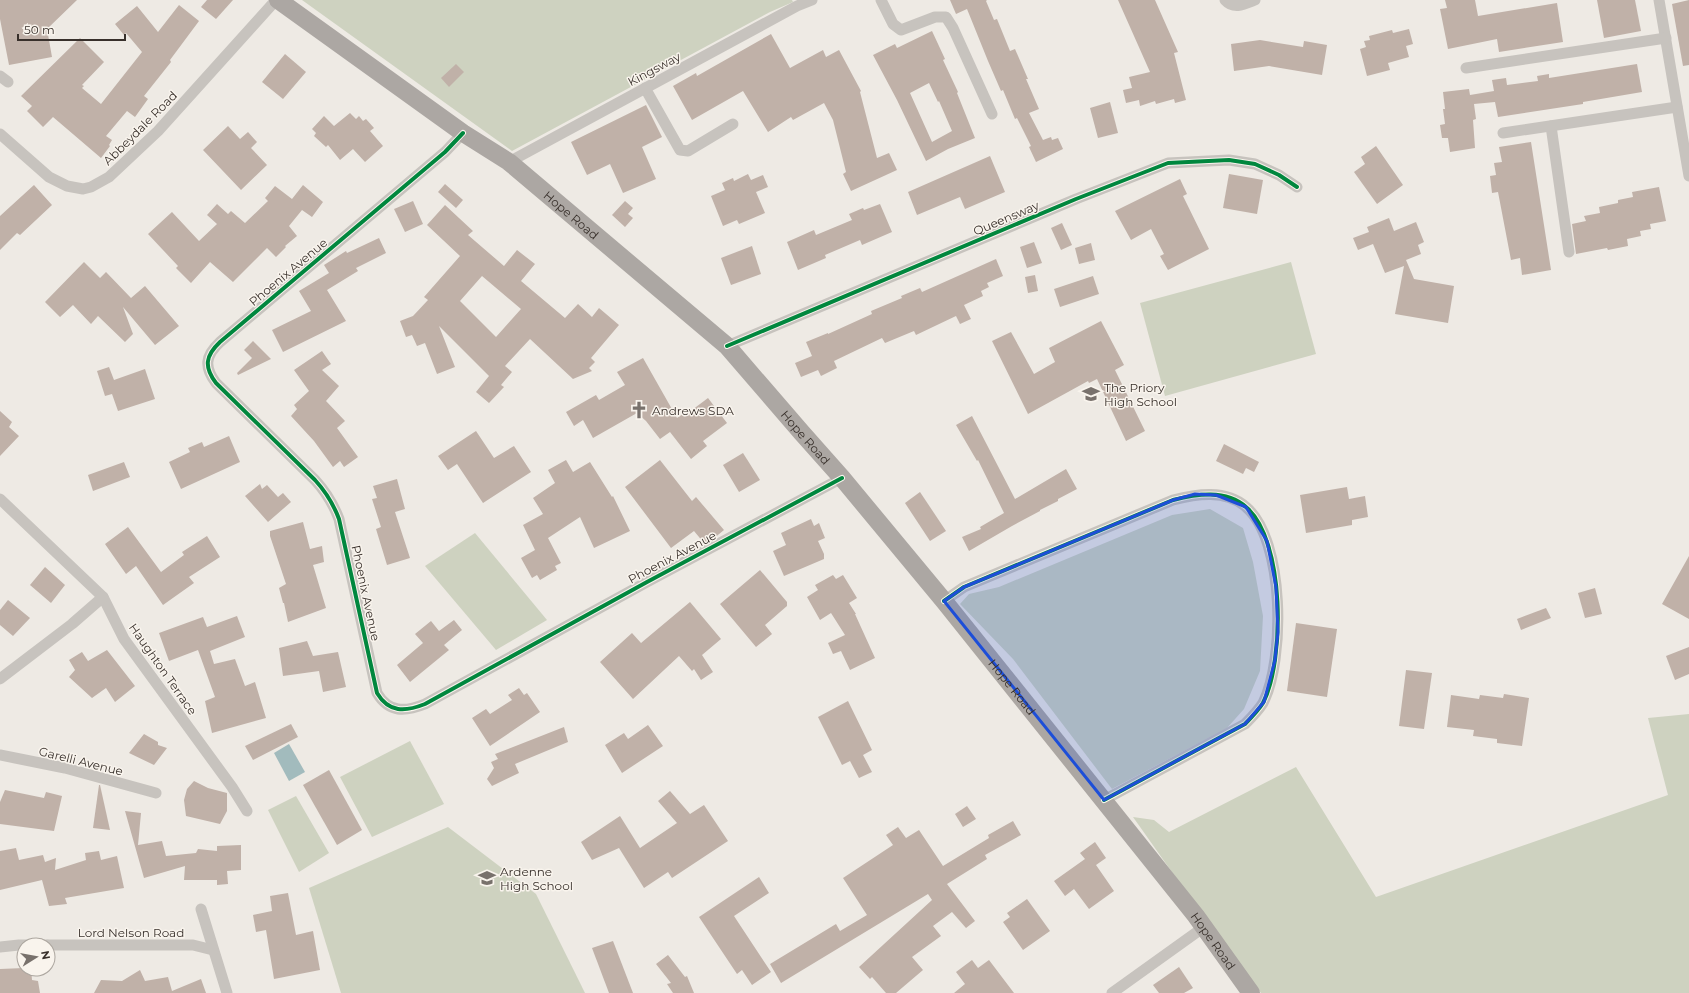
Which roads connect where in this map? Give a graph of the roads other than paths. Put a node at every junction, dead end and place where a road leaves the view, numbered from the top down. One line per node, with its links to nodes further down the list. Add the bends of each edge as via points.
1 (277, 0): 14 (main road, Hope Road); 16 (street, Abbeydale Road, via 158,131 109,177 91,187 83,189 67,186 49,177)
2 (812, 0): 9 (street, Kingsway)
3 (881, 0): 11 (street, via 893,24 901,30 935,17 946,17)
4 (1225, 0): 5 (street, via 1228,4 1238,6)
5 (1255, 0)
6 (1659, 0): 7 (street)
7 (1666, 38): 8 (street); 10 (street)
8 (1466, 68)
9 (645, 88): 12 (street, via 680,150 688,151); 17 (street, Kingsway)
10 (1677, 108): 13 (street); 18 (street)
11 (992, 114)
12 (733, 124)
13 (1551, 126): 15 (street); 20 (street)
14 (463, 133): 17 (main road, Hope Road); 22 (street, Phoenix Avenue, via 445,152 220,342 210,353 208,360 210,375 216,383 315,480 334,504 377,693 383,703 404,710 425,704)
15 (1503, 133)
16 (0, 134)
17 (509, 162): 21 (main road, Hope Road)
18 (1689, 176)
19 (1297, 187): 21 (street, Queensway, via 1255,164 1229,160 1168,163)
20 (1569, 252)
21 (727, 346): 22 (main road, Hope Road)
22 (842, 478): 25 (main road, Hope Road)
23 (0, 498): 24 (street, Haughton Terrace)
24 (103, 597): 26 (street); 30 (street, Haughton Terrace, via 124,639)
25 (944, 601): 29 (main road, Hope Road); 29 (street, via 964,587 1173,500 1195,494 1216,494 1246,507 1267,541 1276,587 1278,632 1275,660 1264,702 1245,724)
26 (0, 679)
27 (0, 755): 28 (street, Garelli Avenue, via 64,768)
28 (156, 793)
29 (1104, 800): 32 (main road, Hope Road)
30 (247, 811)
31 (201, 910): 36 (street)
32 (1204, 927): 38 (street); 39 (main road, Hope Road)
33 (16, 945): 35 (street, Lord Nelson Road)
34 (56, 945): 36 (street, Lord Nelson Road, via 194,946)
35 (0, 947)
36 (213, 950): 37 (street)
37 (227, 993)
38 (1112, 993)
39 (1251, 993)

